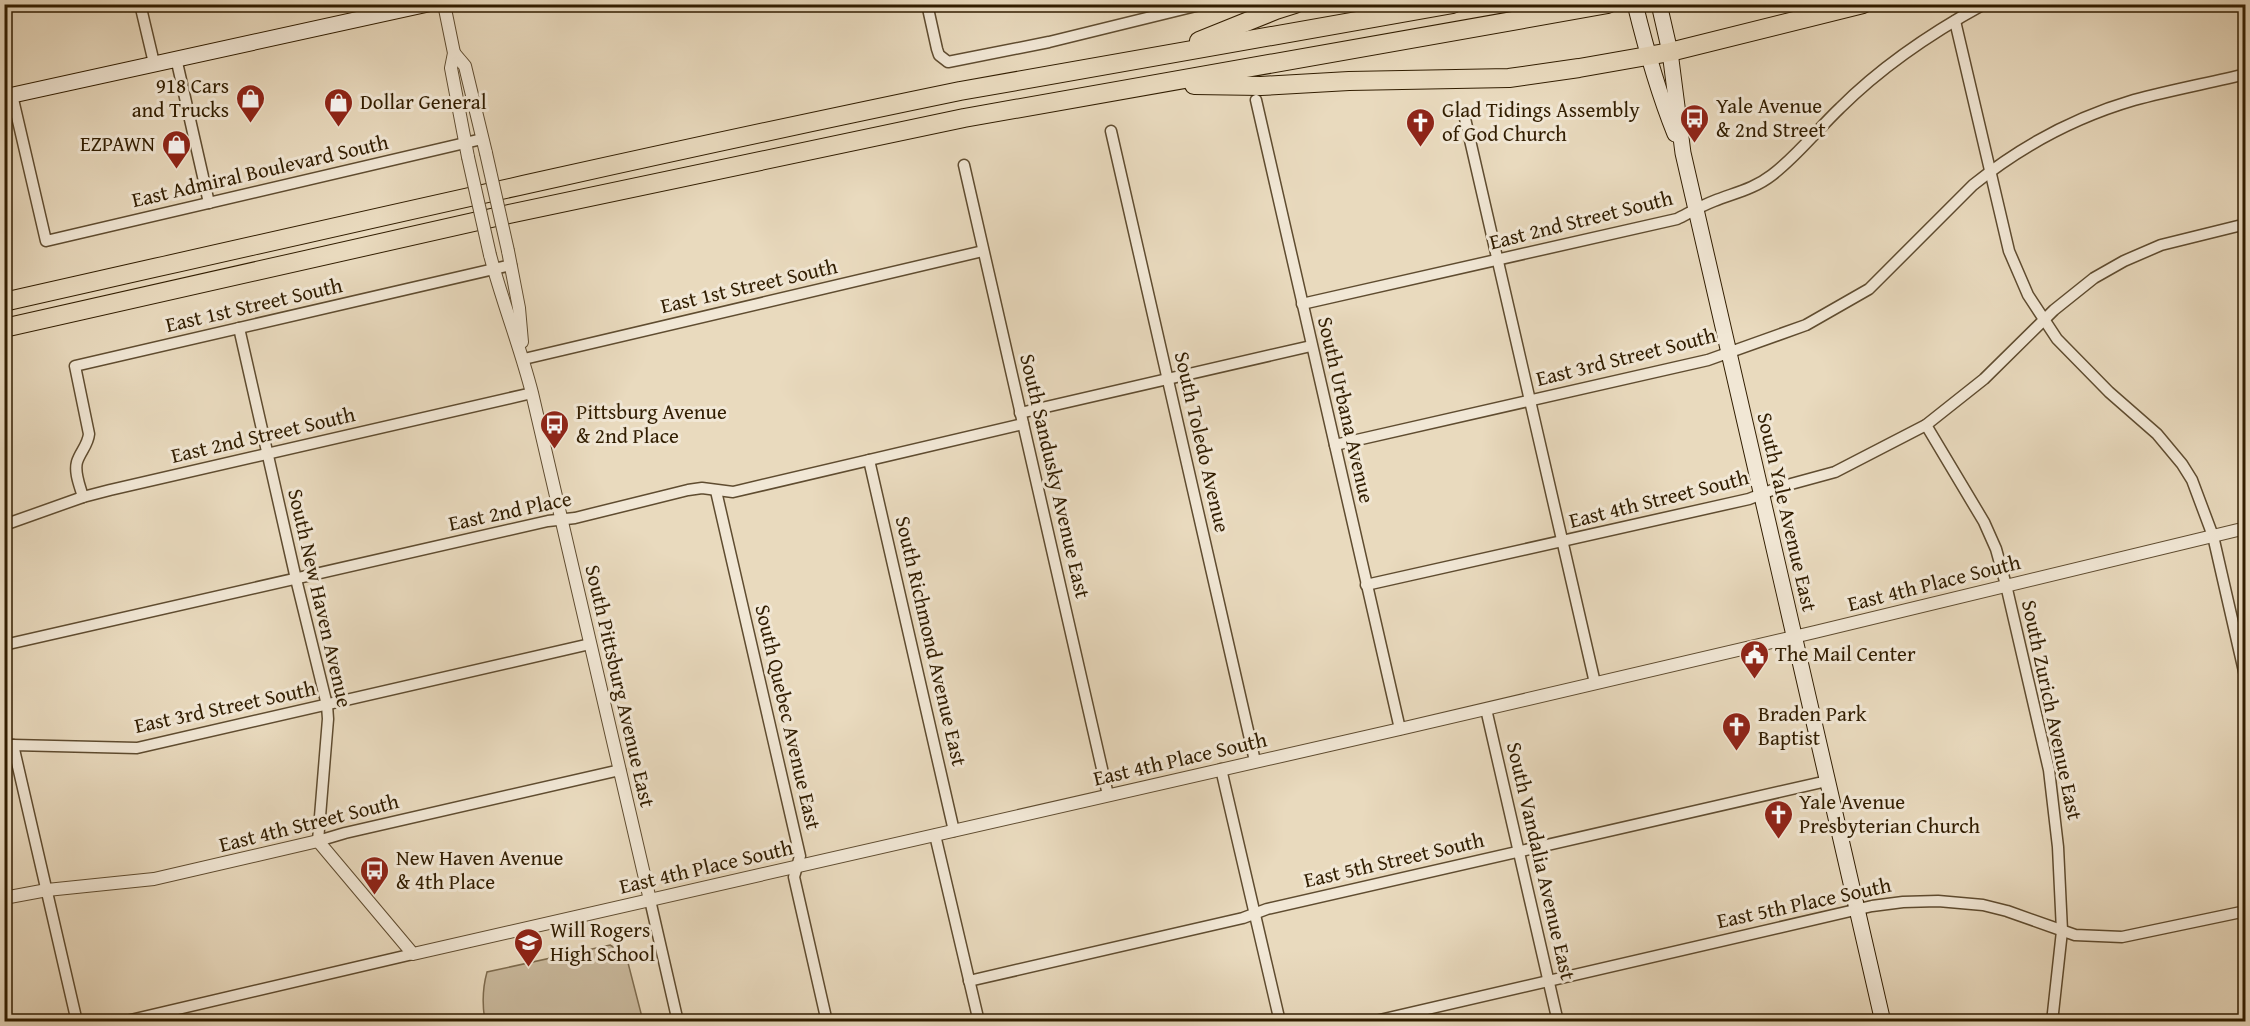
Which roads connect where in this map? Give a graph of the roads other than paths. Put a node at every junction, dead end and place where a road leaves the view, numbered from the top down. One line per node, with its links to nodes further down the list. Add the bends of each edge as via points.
1 (140, 4): 19 (street)
2 (428, 4): 18 (main road)
3 (444, 4): 15 (street, South Pittsburg Avenue East)
4 (927, 4): 5 (street, via 937,49 948,62)
5 (1204, 4)
6 (1295, 4): 16 (highway)
7 (1453, 4): 16 (highway)
8 (1608, 4): 21 (highway)
9 (1635, 4): 17 (main road, South Yale Avenue East)
10 (1659, 4): 14 (main road, South Yale Avenue East)
11 (1863, 4): 14 (highway)
12 (1984, 4): 13 (street, East 2nd Street South)
13 (1955, 21): 30 (street); 32 (street, East 2nd Street South, via 1885,67 1770,177)
14 (1670, 52): 17 (highway); 28 (main road, South Yale Avenue East)
15 (454, 53): 26 (street, South Pittsburg Avenue East, via 465,66); 27 (street, South Pittsburg Avenue East, via 451,68)
16 (1164, 55): 38 (highway, via 805,123)
17 (1648, 56): 21 (highway, via 1509,78 1261,86); 28 (main road, South Yale Avenue East)
18 (176, 58): 19 (main road); 31 (street)
19 (154, 63): 22 (main road)
20 (2246, 74): 30 (street, East 3rd Street South, via 2102,111 2043,138)
21 (1150, 85): 41 (highway, via 815,148)
22 (8, 96): 31 (street, East Admiral Boulevard South, via 46,241)
23 (1256, 100): 39 (street, South Urbana Avenue)
24 (1464, 114): 35 (street)
25 (1111, 131): 46 (street, South Toledo Avenue)
26 (482, 139): 27 (street, East Admiral Boulevard South); 36 (street, South Pittsburg Avenue East, bridge)
27 (464, 143): 31 (street, East Admiral Boulevard South); 37 (street, South Pittsburg Avenue East, bridge)
28 (1683, 153): 32 (main road, South Yale Avenue East)
29 (964, 165): 34 (street, South Sandusky Avenue East)
30 (1991, 171): 40 (street, via 2009,251); 44 (street, East 3rd Street South, via 1956,200 1869,288 1806,325)
31 (208, 203)
32 (1696, 210): 35 (street, East 2nd Street South, via 1677,219); 44 (main road, South Yale Avenue East)
33 (2246, 224): 40 (street, East 4th Street South, via 2161,245 2124,261 2094,278)
34 (983, 251): 45 (street, East 1st Street South); 49 (street, South Sandusky Avenue East)
35 (1498, 260): 39 (street, East 2nd Street South); 48 (street)
36 (511, 265): 37 (street, East 1st Street South); 45 (street, South Pittsburg Avenue East)
37 (494, 269): 42 (street, East 1st Street South); 45 (street, South Pittsburg Avenue East)
38 (4, 302)
39 (1302, 304): 43 (street, South Urbana Avenue)
40 (2043, 321): 50 (street, East 4th Street South, via 1984,379); 60 (street, via 2074,358 2157,434 2177,458 2192,480)
41 (4, 328)
42 (239, 328): 52 (street, South New Haven Avenue); 56 (street, East 1st Street South, via 75,366 89,434 76,468)
43 (1311, 346): 46 (street, East 2nd Place); 51 (street, South Urbana Avenue)
44 (1729, 352): 48 (street, East 3rd Street South); 55 (main road, South Yale Avenue East)
45 (524, 358): 47 (street, South Pittsburg Avenue East)
46 (1167, 379): 49 (street, East 2nd Place); 74 (street, South Toledo Avenue)
47 (532, 393): 52 (street, East 2nd Street South); 57 (street, South Pittsburg Avenue East)
48 (1531, 400): 51 (street, East 3rd Street South); 61 (street)
49 (1021, 419): 53 (street, East 2nd Place); 78 (street, South Sandusky Avenue East)
50 (1926, 425): 55 (street, East 4th Street South, via 1835,472); 64 (street, South Zurich Avenue East, via 1984,522)
51 (1335, 446): 63 (street, South Urbana Avenue)
52 (267, 454): 56 (street, East 2nd Street South); 62 (street, South New Haven Avenue)
53 (869, 460): 54 (street, East 2nd Place, via 733,492); 79 (street, South Richmond Avenue East)
54 (716, 490): 57 (street, East 2nd Place, via 688,490); 83 (street, South Quebec Avenue East, via 800,856)
55 (1762, 494): 61 (street, East 4th Street South); 65 (main road, South Yale Avenue East)
56 (83, 497): 58 (street, East 2nd Street South)
57 (561, 520): 62 (street, East 2nd Place); 66 (street, South Pittsburg Avenue East)
58 (4, 525)
59 (2246, 528): 60 (street, East 4th Place South)
60 (2213, 536): 64 (street, East 4th Place South); 68 (street)
61 (1562, 542): 63 (street, East 4th Street South); 69 (street)
62 (296, 579): 67 (street, East 2nd Place); 70 (street, South New Haven Avenue)
63 (1366, 585): 72 (street, South Urbana Avenue)
64 (2006, 585): 65 (street, East 4th Place South); 90 (street, South Zurich Avenue East, via 2055,810)
65 (1794, 637): 69 (street, East 4th Place South); 77 (main road, South Yale Avenue East)
66 (590, 644): 70 (street, East 3rd Street South); 75 (street, South Pittsburg Avenue East)
67 (4, 645)
68 (2246, 680)
69 (1595, 683): 71 (street, East 4th Place South)
70 (327, 705): 73 (street, East 3rd Street South, via 137,748); 81 (street, South New Haven Avenue)
71 (1486, 709): 72 (street, East 4th Place South); 82 (street, South Vandalia Avenue East)
72 (1400, 729): 74 (street, East 4th Place South)
73 (9, 746): 84 (street)
74 (1255, 761): 76 (street, East 4th Place South)
75 (620, 770): 81 (street, East 4th Street South); 86 (street, South Pittsburg Avenue East)
76 (1221, 770): 78 (street, East 4th Place South); 89 (street)
77 (1827, 781): 82 (street, East 5th Street South); 87 (main road, South Yale Avenue East)
78 (1108, 795): 79 (street, East 4th Place South)
79 (954, 831): 80 (street, East 4th Place South)
80 (935, 835): 83 (street, East 4th Place South); 92 (street)
81 (318, 842): 84 (street, East 4th Street South, via 154,879); 91 (street)
82 (1519, 852): 89 (street, East 5th Street South); 93 (street, South Vandalia Avenue East)
83 (797, 866): 86 (street, East 4th Place South); 97 (street, South Quebec Avenue East, via 795,877)
84 (47, 890): 85 (street, East 4th Street South); 94 (street)
85 (4, 898)
86 (650, 900): 91 (street, East 4th Place South); 96 (street, South Pittsburg Avenue East)
87 (1857, 910): 90 (street, East 5th Place South, via 1902,902 1950,901 2007,911); 93 (street, East 5th Place South); 102 (main road, South Yale Avenue East)
88 (2246, 911): 90 (street, East 5th Place South, via 2122,937)
89 (1255, 914): 92 (street, East 5th Street South); 99 (street)
90 (2062, 931): 103 (street, South Zurich Avenue East)
91 (413, 954): 95 (street, East 4th Place South)
92 (969, 981): 98 (street)
93 (1549, 981): 100 (street, East 5th Place South); 101 (street, South Vandalia Avenue East)
94 (76, 1022)
95 (122, 1022)
96 (678, 1022)
97 (827, 1022)
98 (979, 1022)
99 (1280, 1022)
100 (1371, 1022)
101 (1558, 1022)
102 (1883, 1022)
103 (2052, 1022)

